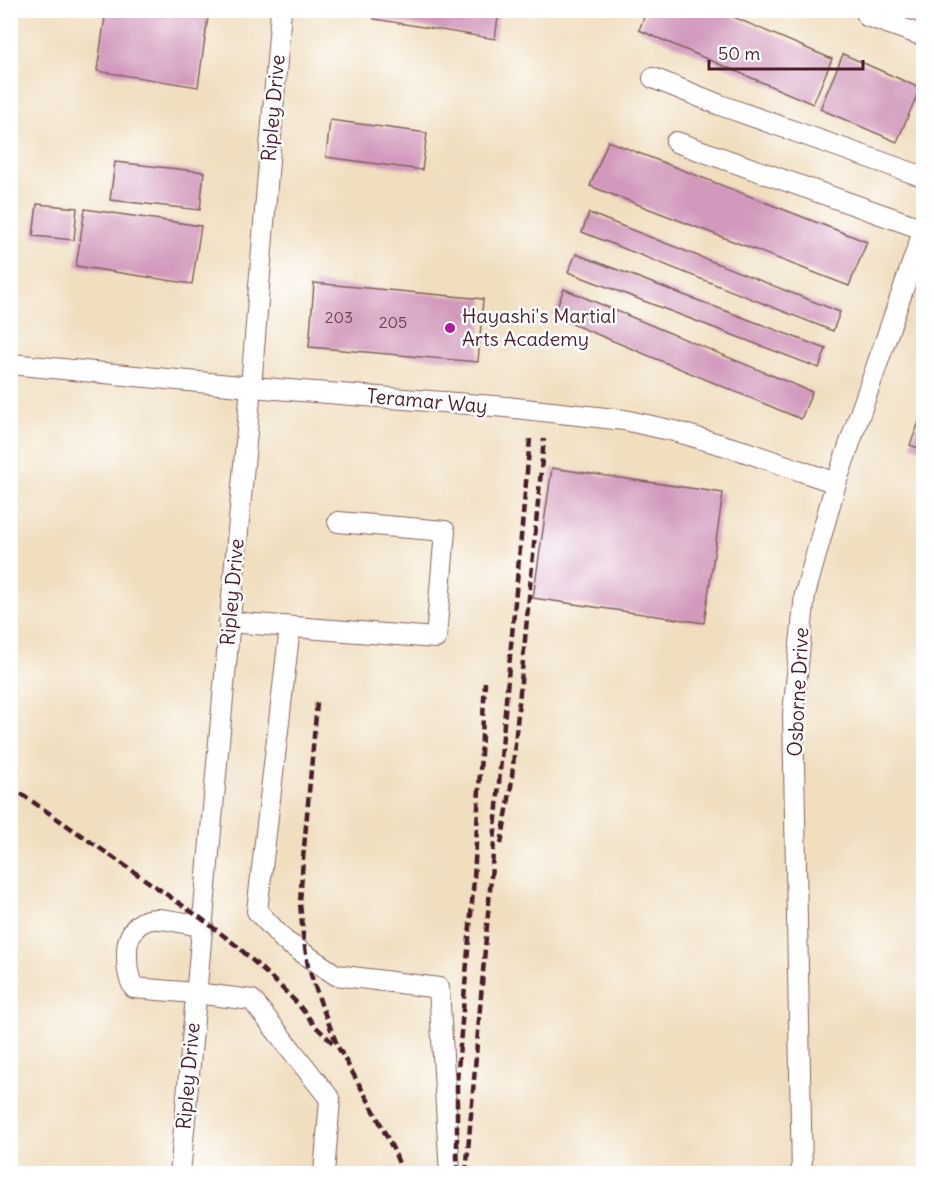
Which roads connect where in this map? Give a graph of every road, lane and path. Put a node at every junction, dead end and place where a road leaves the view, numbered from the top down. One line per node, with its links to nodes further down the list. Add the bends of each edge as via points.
1 (281, 10): 9 (street, Ripley Drive)
2 (867, 16): 3 (street)
3 (924, 36)
4 (653, 78): 6 (street)
5 (676, 142): 7 (street)
6 (924, 177)
7 (923, 229): 10 (street, Osborne Drive)
8 (10, 364): 9 (street, Teramar Way)
9 (250, 387): 10 (street, Teramar Way, via 624,420 743,451); 12 (street, Ripley Drive)
10 (836, 483): 19 (street, Osborne Drive, via 805,594 793,714)
11 (338, 522): 13 (street, via 445,531 436,638)
12 (229, 622): 13 (street); 14 (street, Ripley Drive)
13 (290, 627): 18 (street, via 257,911 285,941 336,975 439,988)
14 (201, 926): 15 (street, Ripley Drive); 15 (street, via 155,918 143,921 131,931 127,945 127,973 134,988)
15 (195, 993): 16 (street, Ripley Drive); 17 (street, via 252,1000 330,1099)
16 (180, 1173)
17 (324, 1173)
18 (450, 1173)
19 (802, 1173)

